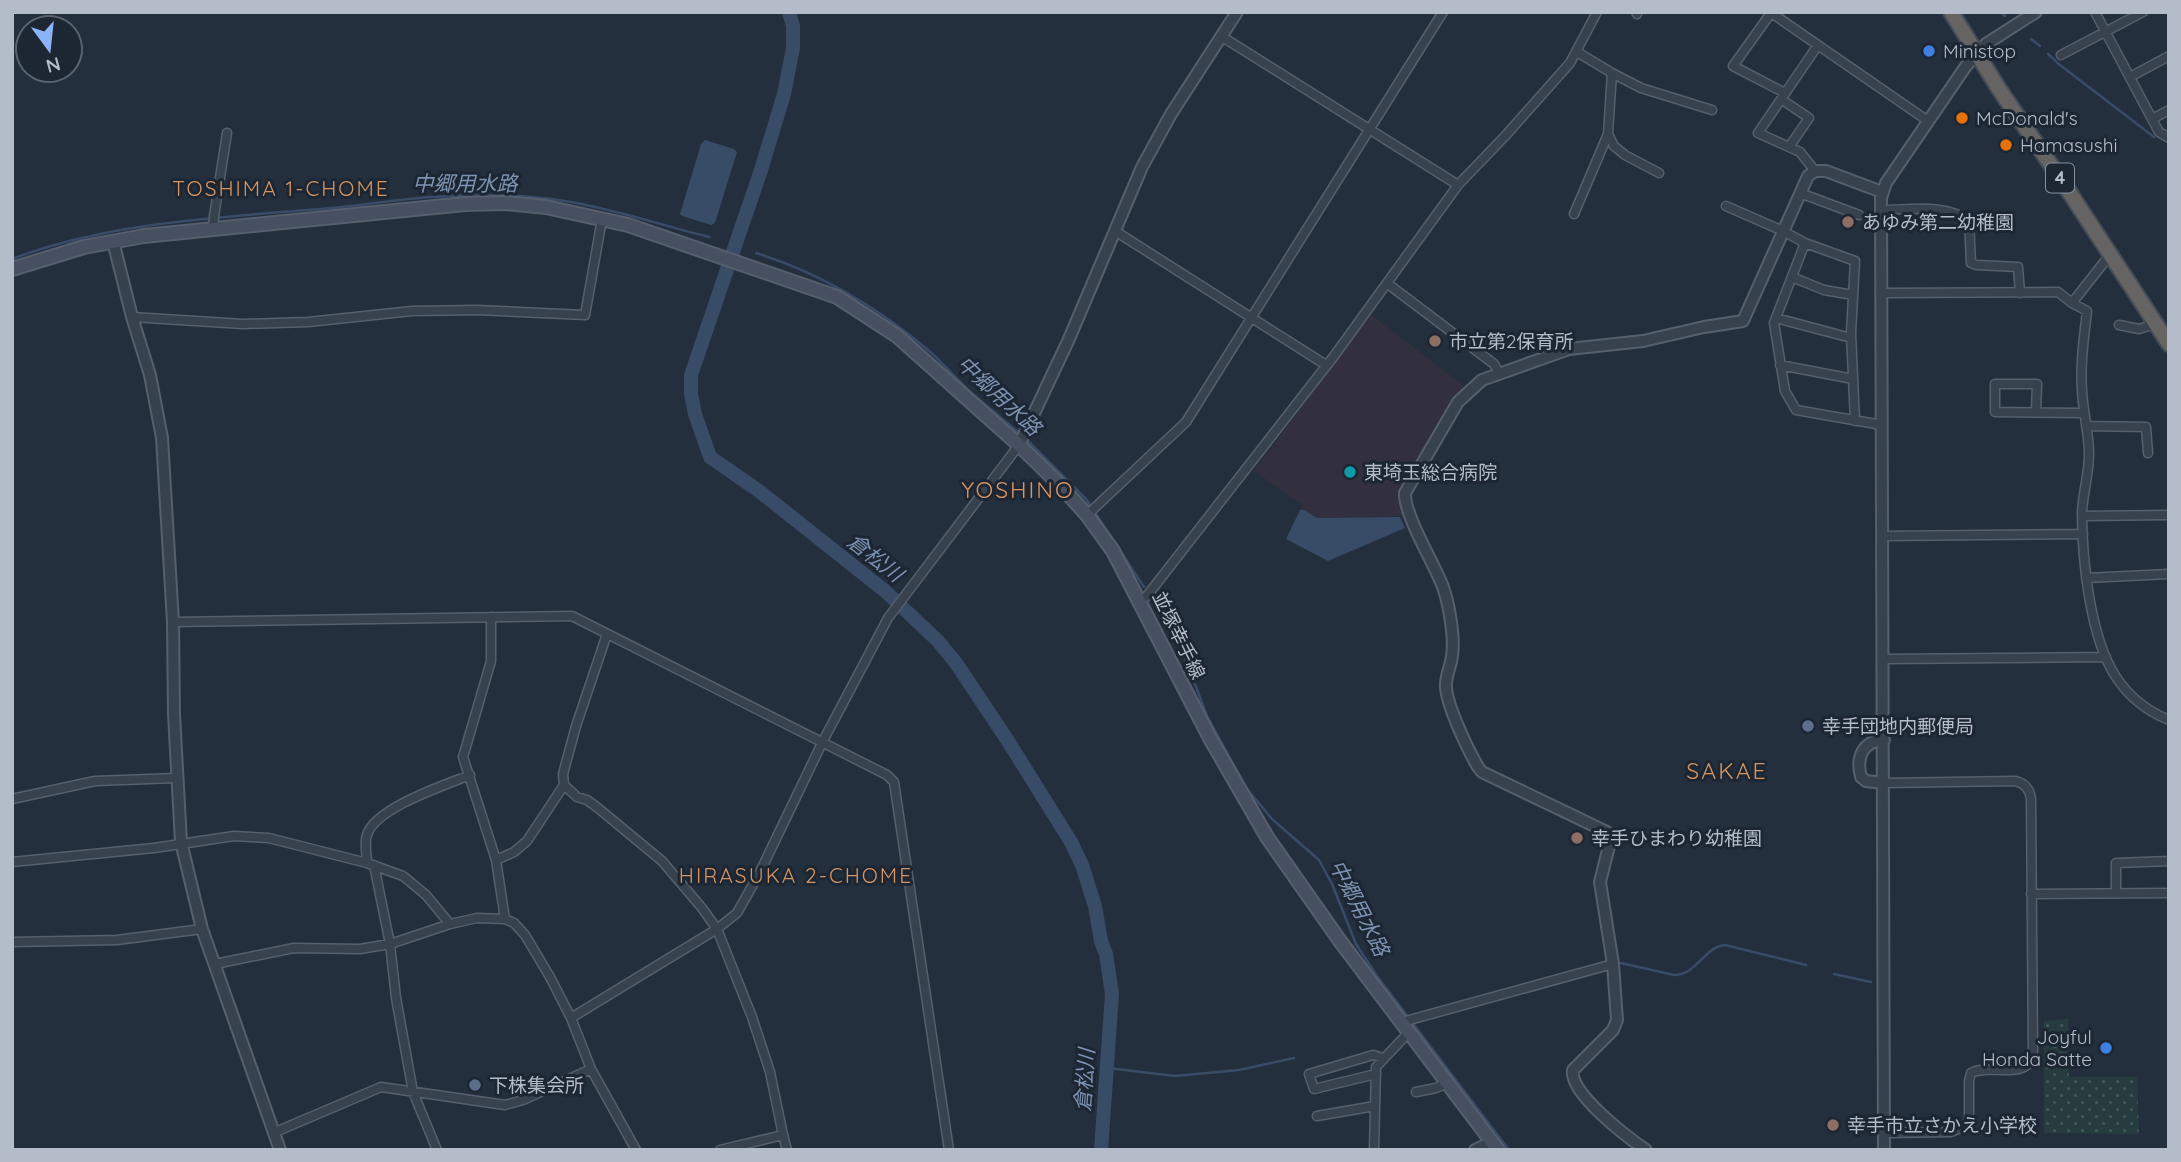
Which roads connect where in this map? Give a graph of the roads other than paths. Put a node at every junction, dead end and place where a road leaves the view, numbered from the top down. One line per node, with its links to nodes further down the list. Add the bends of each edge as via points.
1 (1237, 12): 10 (street)
2 (1443, 12): 23 (street)
3 (1597, 12): 12 (street)
4 (1951, 12): 13 (highway, 4)
5 (2036, 12): 13 (street)
6 (2095, 12): 9 (street)
7 (2143, 12): 9 (street)
8 (1771, 13): 11 (street); 18 (street, via 1733,66)
9 (2106, 31): 14 (street); 17 (street)
10 (1221, 36): 23 (street); 39 (street, via 1160,133)
11 (1818, 45): 18 (street); 22 (street)
12 (1577, 52): 16 (street); 30 (street)
13 (1976, 54): 22 (street); 43 (highway, 4)
14 (2061, 54)
15 (2169, 56): 17 (street)
16 (1612, 73): 19 (street, via 1642,88); 25 (street)
17 (2130, 77): 21 (street)
18 (1783, 96): 27 (street, via 1809,118); 27 (street, via 1758,133)
19 (1712, 110)
20 (2169, 110): 21 (street)
21 (2152, 119): 26 (street)
22 (1928, 121): 31 (street)
23 (1369, 131): 30 (street); 52 (street)
24 (227, 133): 38 (street)
25 (1608, 134): 29 (street, via 1625,155); 35 (street)
26 (2169, 138)
27 (1789, 147): 28 (street, via 1800,152)
28 (1815, 171): 31 (street); 32 (street)
29 (1659, 173)
30 (1458, 185): 46 (street)
31 (1882, 192): 34 (street)
32 (1800, 193): 36 (street); 40 (street)
33 (1726, 206): 40 (street)
34 (1881, 210): 47 (street); 48 (street, via 1945,211 1966,218 1972,265 2018,267)
35 (1574, 214)
36 (1859, 215)
37 (602, 219): 38 (main road, 並塚幸手線, via 546,207 493,203); 51 (street, via 585,314 412,311 243,324); 67 (main road, 並塚幸手線, via 837,297 897,336)
38 (213, 222): 41 (main road, 並塚幸手線)
39 (1115, 231): 52 (street); 67 (street)
40 (1783, 231): 42 (street); 60 (street, via 1743,321 1643,341 1569,349)
41 (113, 241): 44 (main road, 並塚幸手線); 51 (street)
42 (1805, 243): 45 (street); 49 (street, via 1855,261)
43 (2111, 257): 50 (street); 55 (highway, 4)
44 (12, 269)
45 (1792, 276): 49 (street, via 1824,290); 53 (street)
46 (1388, 284): 58 (street); 60 (street, via 1494,364)
47 (1881, 293): 48 (street); 65 (street)
48 (2020, 293): 50 (street, via 2057,292)
49 (1853, 295): 56 (street)
50 (2072, 303): 63 (street, via 2087,311 2081,366)
51 (132, 317): 78 (street, via 150,375 162,438)
52 (1253, 317): 58 (street); 69 (street, via 1186,422)
53 (1776, 318): 56 (street); 59 (street)
54 (2119, 325): 55 (street)
55 (2161, 327): 57 (highway, 4)
56 (1851, 338): 61 (street)
57 (2169, 345)
58 (1326, 365): 76 (street)
59 (1780, 365): 61 (street); 64 (street, via 1785,391 1796,410)
60 (1499, 373): 105 (street, via 1458,402 1405,499 1443,588 1457,652 1445,686 1475,761 1482,772 1610,835 1600,882)
61 (1853, 379): 64 (street)
62 (2036, 412): 62 (street, via 2037,384 1995,384 1995,412); 63 (street)
63 (2084, 413): 66 (street)
64 (1855, 421): 65 (street)
65 (1882, 425): 73 (street)
66 (2086, 426): 68 (street, via 2146,427); 71 (street, via 2089,452)
67 (1019, 445): 69 (main road, 並塚幸手線); 84 (street, via 888,618)
68 (2148, 453)
69 (1087, 515): 76 (main road, 並塚幸手線)
70 (2169, 515): 71 (street)
71 (2082, 516): 72 (street)
72 (2083, 534): 73 (street); 75 (street)
73 (1883, 536): 81 (street)
74 (2169, 574): 75 (street)
75 (2086, 578): 80 (street)
76 (1140, 600): 107 (main road, 並塚幸手線, via 1252,813)
77 (491, 617): 78 (street); 79 (street, via 572,616); 85 (street, via 491,660 463,757)
78 (173, 622): 86 (street)
79 (607, 634): 84 (street); 88 (street, via 566,762)
80 (2106, 657): 81 (street); 82 (street, via 2133,697)
81 (1884, 659): 83 (street)
82 (2169, 720)
83 (1884, 740): 87 (street); 87 (street, via 1866,746 1859,766 1866,781)
84 (823, 741): 101 (street, via 737,914); 125 (street, via 894,782)
85 (470, 775): 91 (street); 94 (street, via 392,808 370,828 366,838)
86 (177, 778): 89 (street, via 95,781); 90 (street)
87 (1884, 783): 97 (street, via 2023,784 2031,799); 116 (street)
88 (564, 785): 91 (street, via 527,841); 101 (street, via 662,861)
89 (12, 799)
90 (181, 842): 93 (street); 94 (street, via 234,836 269,838); 100 (street)
91 (496, 860): 98 (street)
92 (2169, 861): 96 (street, via 2116,863)
93 (12, 863)
94 (371, 864): 99 (street, via 403,876); 103 (street)
95 (2169, 892): 96 (street)
96 (2116, 893): 97 (street)
97 (2031, 894): 116 (street, via 2030,1063 2018,1069 1971,1073 1969,1120 1960,1129)
98 (505, 919): 99 (street, via 477,918); 106 (street, via 525,935)
99 (450, 924): 103 (street)
100 (202, 929): 102 (street, via 117,940); 104 (street)
101 (717, 929): 106 (street); 118 (street, via 770,1072)
102 (12, 942)
103 (390, 944): 104 (street, via 360,949 294,948); 112 (street)
104 (215, 964): 117 (street)
105 (1613, 964): 107 (street, via 1406,1020); 128 (street, via 1617,1020 1613,1030 1573,1070 1572,1077 1596,1108)
106 (571, 1018): 109 (street)
107 (1405, 1027): 108 (street); 111 (main road, 並塚幸手線)
108 (1383, 1058): 110 (street); 110 (street, via 1373,1055 1309,1074 1314,1089)
109 (591, 1069): 112 (street, via 505,1105); 122 (street)
110 (1376, 1074): 114 (street)
111 (1447, 1083): 113 (street); 119 (main road, 並塚幸手線)
112 (413, 1092): 117 (street, via 382,1087); 121 (street)
113 (1416, 1092)
114 (1375, 1106): 115 (street); 126 (street)
115 (1317, 1116)
116 (1884, 1132): 129 (street)
117 (273, 1133): 120 (street)
118 (783, 1135): 123 (street); 124 (street)
119 (1495, 1146): 127 (street)
120 (280, 1150)
121 (437, 1150)
122 (636, 1150)
123 (720, 1150)
124 (787, 1150)
125 (949, 1150)
126 (1374, 1150)
127 (1475, 1150)
128 (1646, 1150)
129 (1884, 1150)

